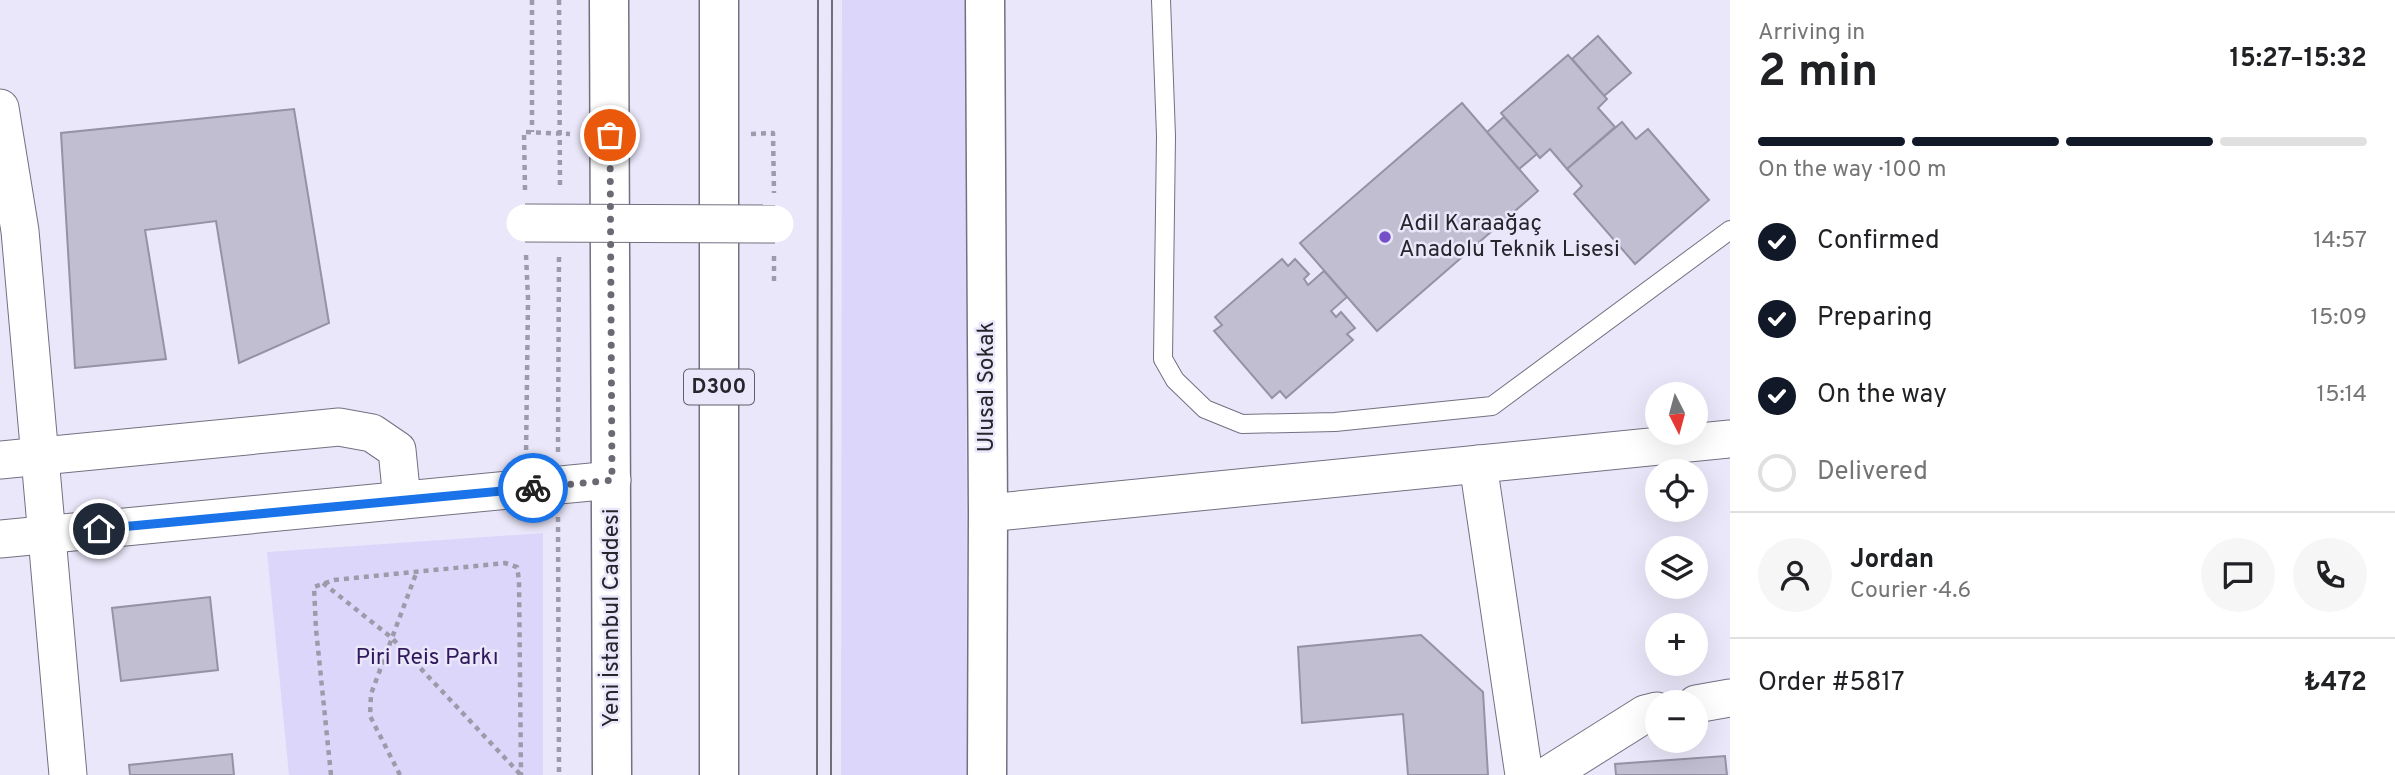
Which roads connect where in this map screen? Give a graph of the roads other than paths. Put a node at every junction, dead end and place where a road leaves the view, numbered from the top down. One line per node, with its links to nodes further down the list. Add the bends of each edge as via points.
1 (609, 0): 13 (main road, Yeni İstanbul Caddesi)
2 (719, 0): 23 (main road, D300)
3 (985, 0): 15 (main road, Ulusal Sokak)
4 (1161, 0): 8 (lane, via 1166,136 1163,359 1175,380 1205,409 1242,424 1335,422 1492,405)
5 (0, 108): 10 (street, via 20,231)
6 (525, 223): 7 (street, bridge)
7 (775, 224)
8 (1730, 230)
9 (1730, 439): 12 (street)
10 (40, 456): 11 (street); 14 (street, via 339,427 372,433 397,450); 16 (street)
11 (0, 460)
12 (1478, 464): 15 (street); 25 (street)
13 (612, 480): 14 (street); 22 (main road, Yeni İstanbul Caddesi)
14 (402, 500): 16 (street)
15 (988, 513): 24 (main road, Ulusal Sokak)
16 (46, 535): 17 (street); 21 (street)
17 (0, 539)
18 (1730, 698): 19 (street)
19 (1708, 702)
20 (1645, 714): 26 (street)
21 (68, 775)
22 (612, 775)
23 (719, 775)
24 (987, 775)
25 (1524, 775)
26 (1548, 775)

